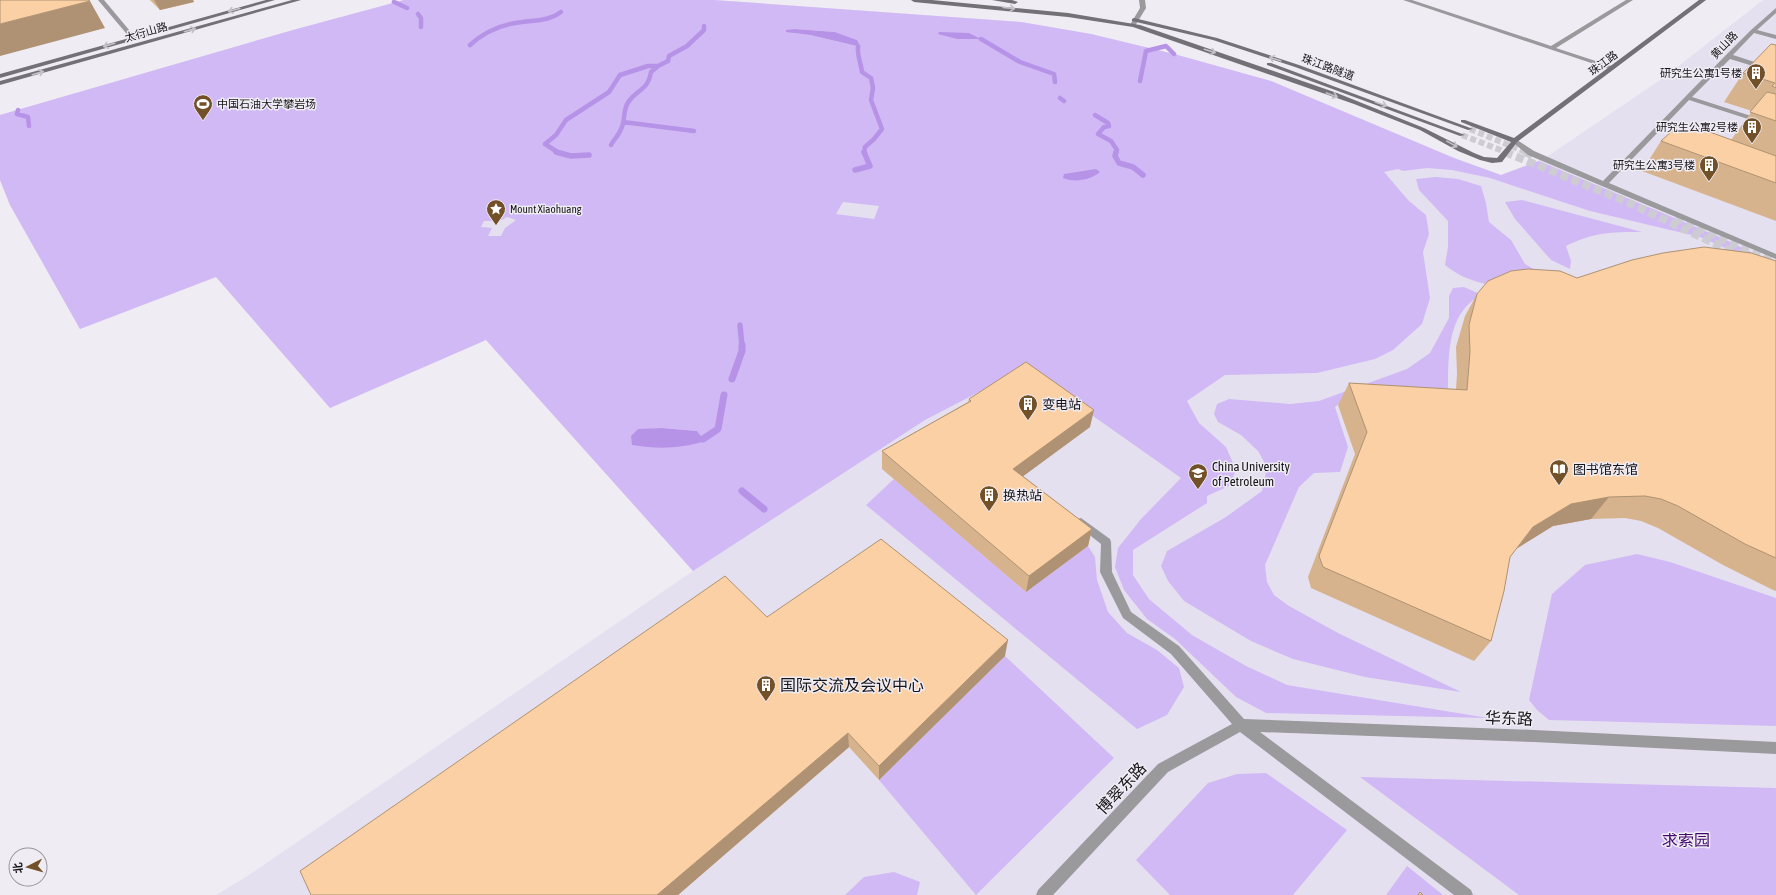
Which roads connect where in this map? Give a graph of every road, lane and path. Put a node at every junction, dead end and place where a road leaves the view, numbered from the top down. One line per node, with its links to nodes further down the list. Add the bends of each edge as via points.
1 (102, 0): 15 (street)
2 (272, 0): 15 (main road, 太行山路, one-way to 15)
3 (298, 0): 21 (main road, 太行山路, one-way to 3)
4 (914, 0): 11 (main road, one-way to 11)
5 (995, 0): 11 (main road)
6 (1142, 0): 11 (street, via 1143,8)
7 (1406, 0): 16 (street)
8 (1630, 0): 16 (street)
9 (1704, 0): 18 (main road, 珠江路)
10 (1776, 10): 12 (street, 黄山路)
11 (1134, 23): 13 (main road); 26 (main road, via 1187,27 1225,35); 26 (main road, 珠江路, one-way to 26, via 1339,97 1440,137 1488,161 1499,160)
12 (1753, 31): 14 (street); 17 (street, 黄山路)
13 (1174, 32): 24 (main road, 珠江路隧道, one-way to 13, via 1297,66 1215,39); 25 (main road, 珠江路隧道, one-way to 25, via 1290,71)
14 (1776, 37)
15 (133, 38): 20 (main road, 太行山路, one-way to 20)
16 (1551, 48): 18 (street)
17 (1728, 56): 19 (street); 22 (street, 黄山路)
18 (1612, 68): 26 (main road, 珠江路)
19 (1776, 71)
20 (0, 76)
21 (0, 83)
22 (1688, 98): 23 (street); 27 (street, 黄山路, via 1652,140)
23 (1776, 126)
24 (1470, 130)
25 (1462, 135)
26 (1516, 141): 27 (street, via 1531,153)
27 (1605, 183): 28 (street)
28 (1776, 257)
29 (1069, 513): 30 (street, via 1106,542 1106,572 1127,616 1175,650)
30 (1241, 725): 31 (street, 华东路); 32 (street, 博翠东路, via 1163,768); 33 (street)
31 (1776, 748)
32 (1043, 895)
33 (1466, 895)

